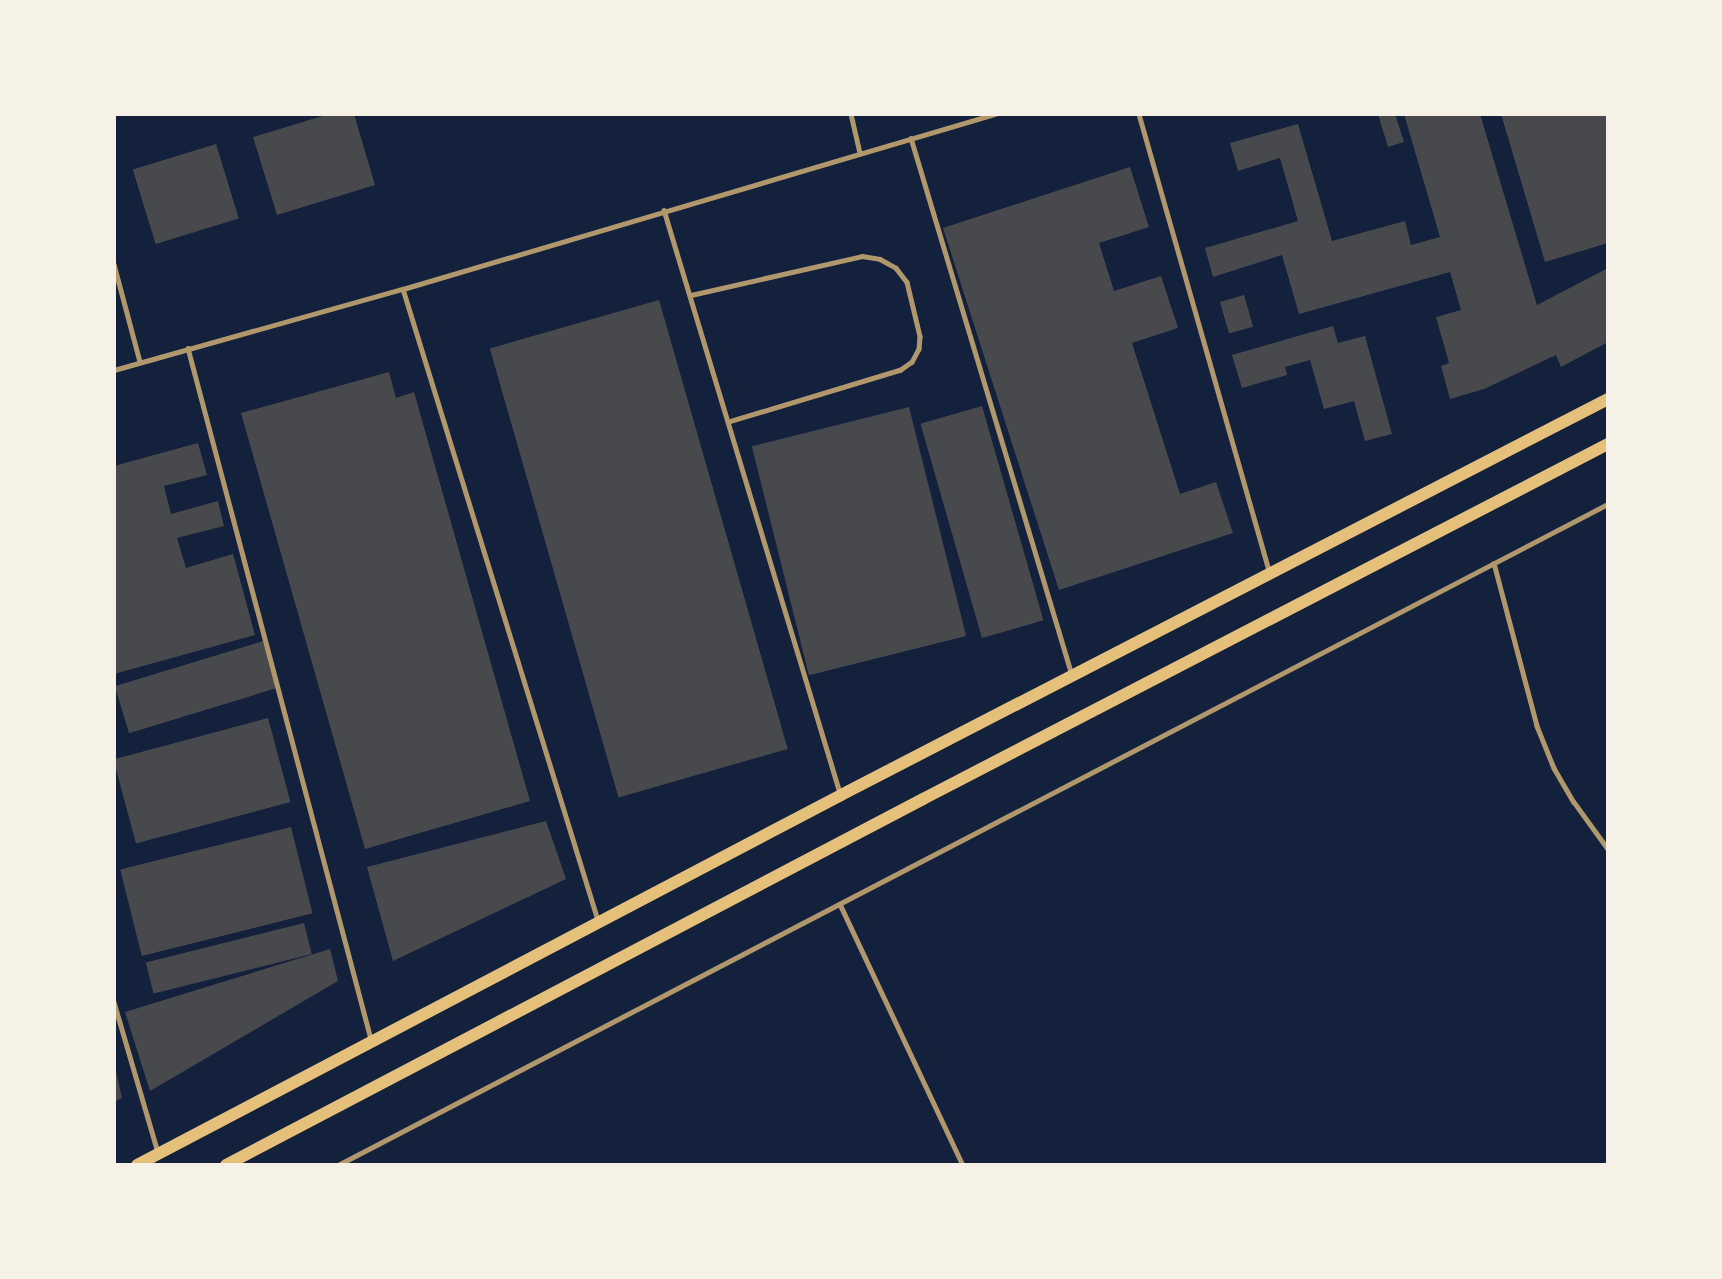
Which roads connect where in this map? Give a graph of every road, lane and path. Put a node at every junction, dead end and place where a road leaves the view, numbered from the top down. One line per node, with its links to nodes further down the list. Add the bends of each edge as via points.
1 (851, 114): 5 (lane)
2 (995, 114): 4 (lane)
3 (1139, 114): 18 (lane)
4 (911, 138): 5 (lane); 19 (lane)
5 (860, 153): 6 (lane)
6 (664, 210): 8 (lane); 9 (lane)
7 (114, 264): 11 (lane)
8 (403, 289): 10 (lane); 23 (lane)
9 (691, 295): 14 (lane); 14 (lane, via 862,256 880,259 896,268 907,282 920,336 912,362 901,370)
10 (188, 348): 11 (lane); 25 (lane)
11 (140, 363): 12 (lane)
12 (114, 370)
13 (1608, 399): 18 (main road)
14 (729, 422): 20 (lane)
15 (1608, 444): 28 (main road)
16 (1608, 504): 17 (lane)
17 (1494, 563): 21 (lane, via 1537,726 1554,768); 22 (lane)
18 (1270, 575): 19 (main road)
19 (1072, 675): 20 (main road)
20 (841, 795): 23 (main road)
21 (1608, 849)
22 (840, 904): 29 (lane); 30 (lane)
23 (599, 923): 25 (main road)
24 (114, 1002): 26 (lane)
25 (372, 1041): 26 (main road)
26 (159, 1154): 27 (main road)
27 (137, 1165)
28 (226, 1165)
29 (338, 1165)
30 (963, 1165)

